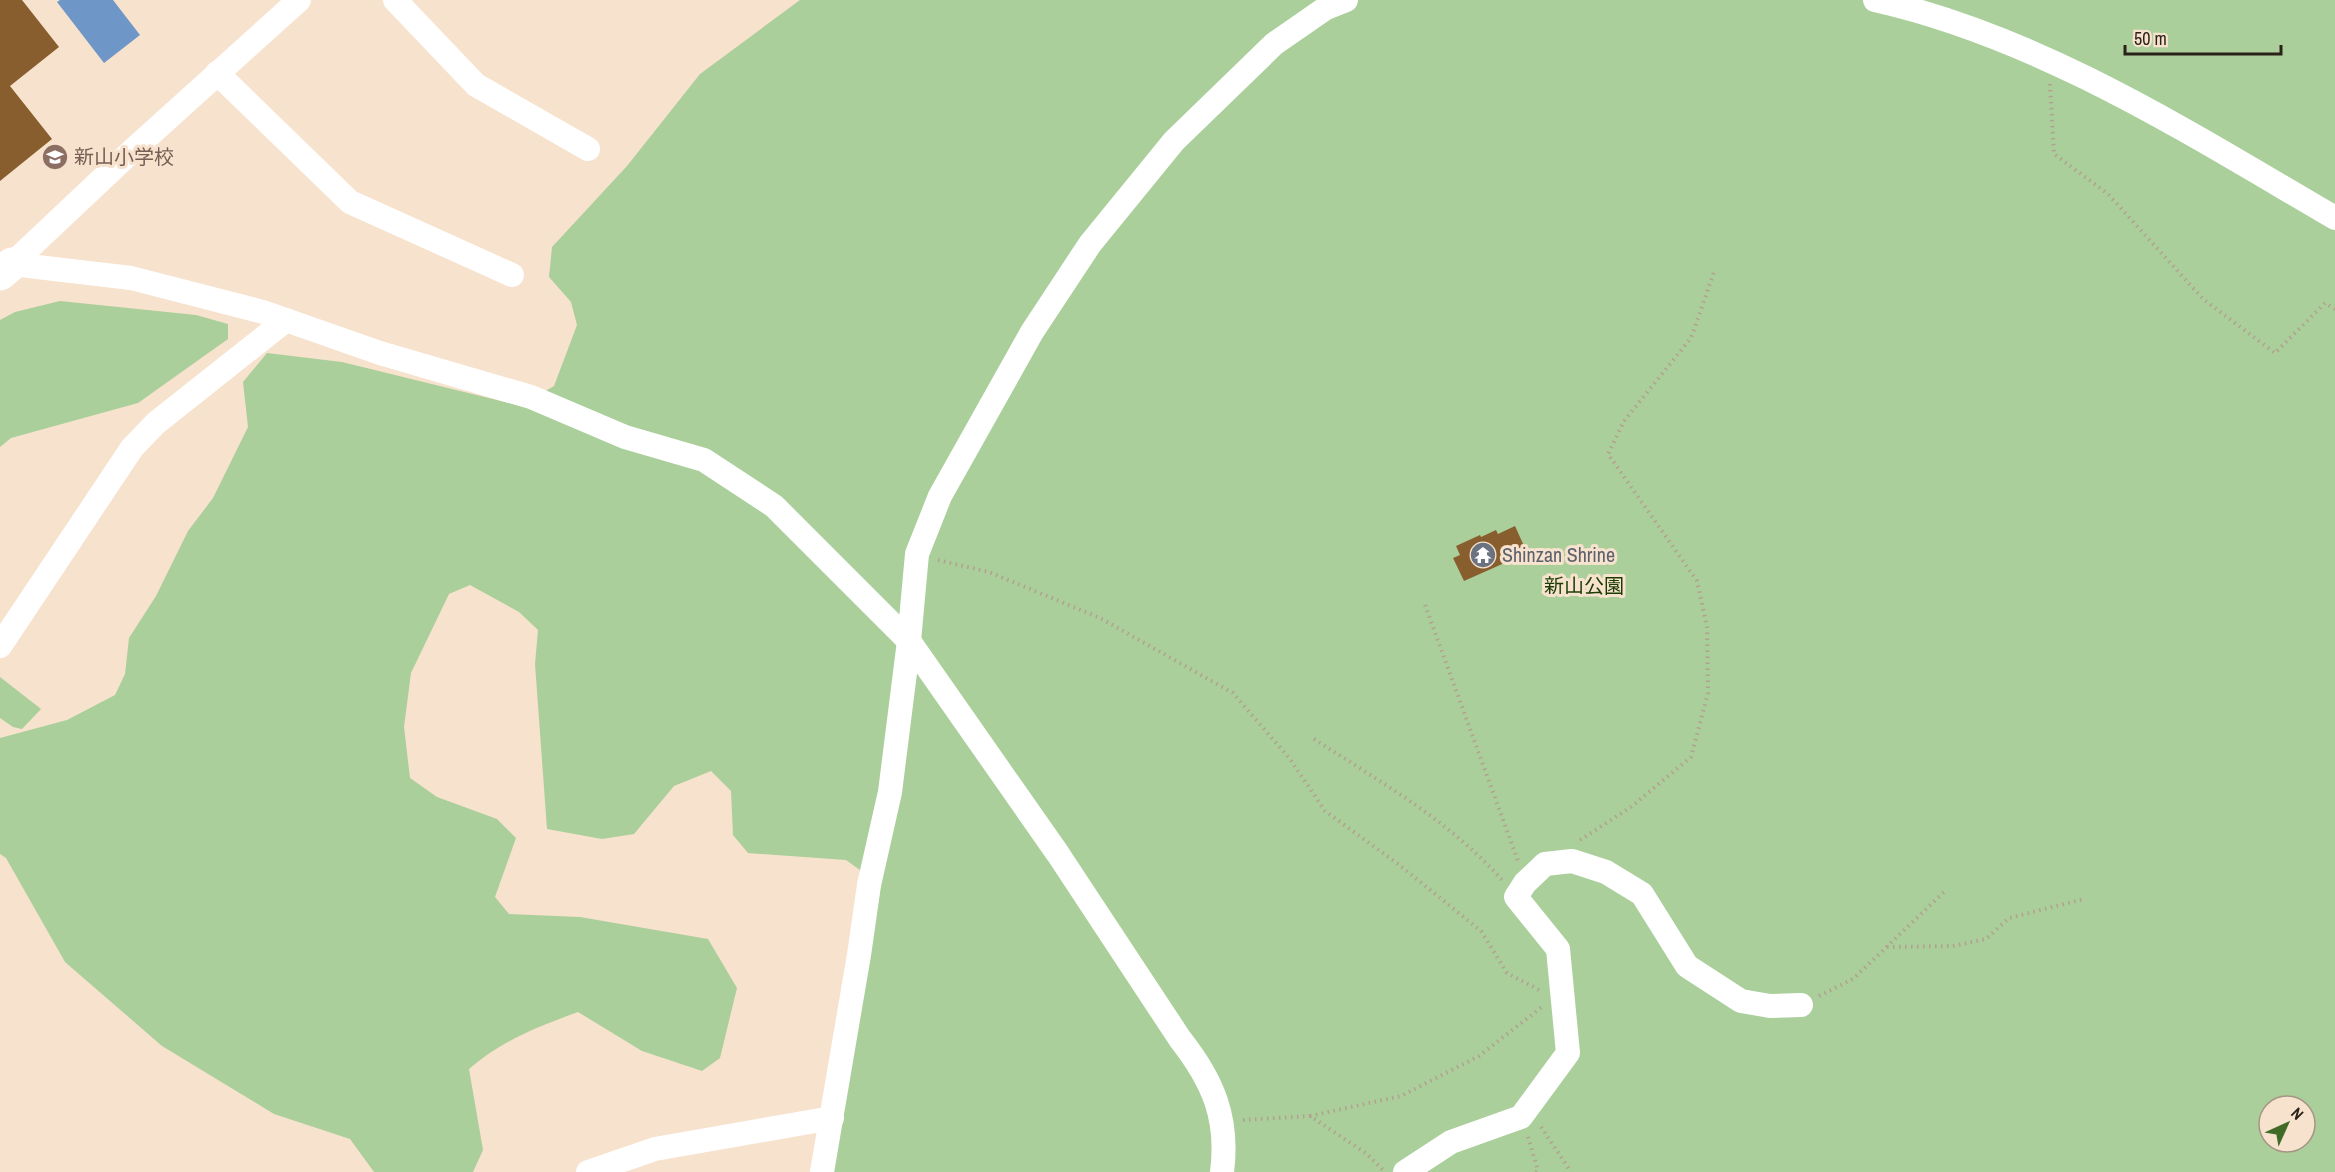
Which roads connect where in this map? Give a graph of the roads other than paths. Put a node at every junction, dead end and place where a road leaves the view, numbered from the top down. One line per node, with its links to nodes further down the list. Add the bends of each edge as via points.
1 (299, 0): 5 (street)
2 (395, 0): 6 (street, via 476,85)
3 (1346, 0): 11 (street, via 1326,8 1274,44 1174,141 1090,244 1032,332 940,496 917,554)
4 (1875, 0): 7 (street, via 1988,34 2088,79)
5 (217, 73): 8 (street); 9 (street, via 350,202)
6 (588, 149)
7 (2335, 218)
8 (6, 269): 10 (street, via 131,278)
9 (512, 274)
10 (286, 320): 11 (street, via 380,353 531,397 626,437 704,460 774,506); 12 (street, via 156,423 132,448)
11 (909, 641): 14 (street, via 890,792 869,885); 17 (street, via 1202,1066 1222,1117)
12 (0, 646)
13 (1801, 1005): 18 (street, via 1770,1006 1741,1001 1687,966 1642,894 1606,873 1572,861 1545,864 1521,890 1558,949 1558,994 1568,1053 1521,1117 1451,1142)
14 (832, 1118): 15 (street, via 656,1149); 16 (street)
15 (588, 1172)
16 (822, 1172)
17 (1222, 1172)
18 (1405, 1172)

